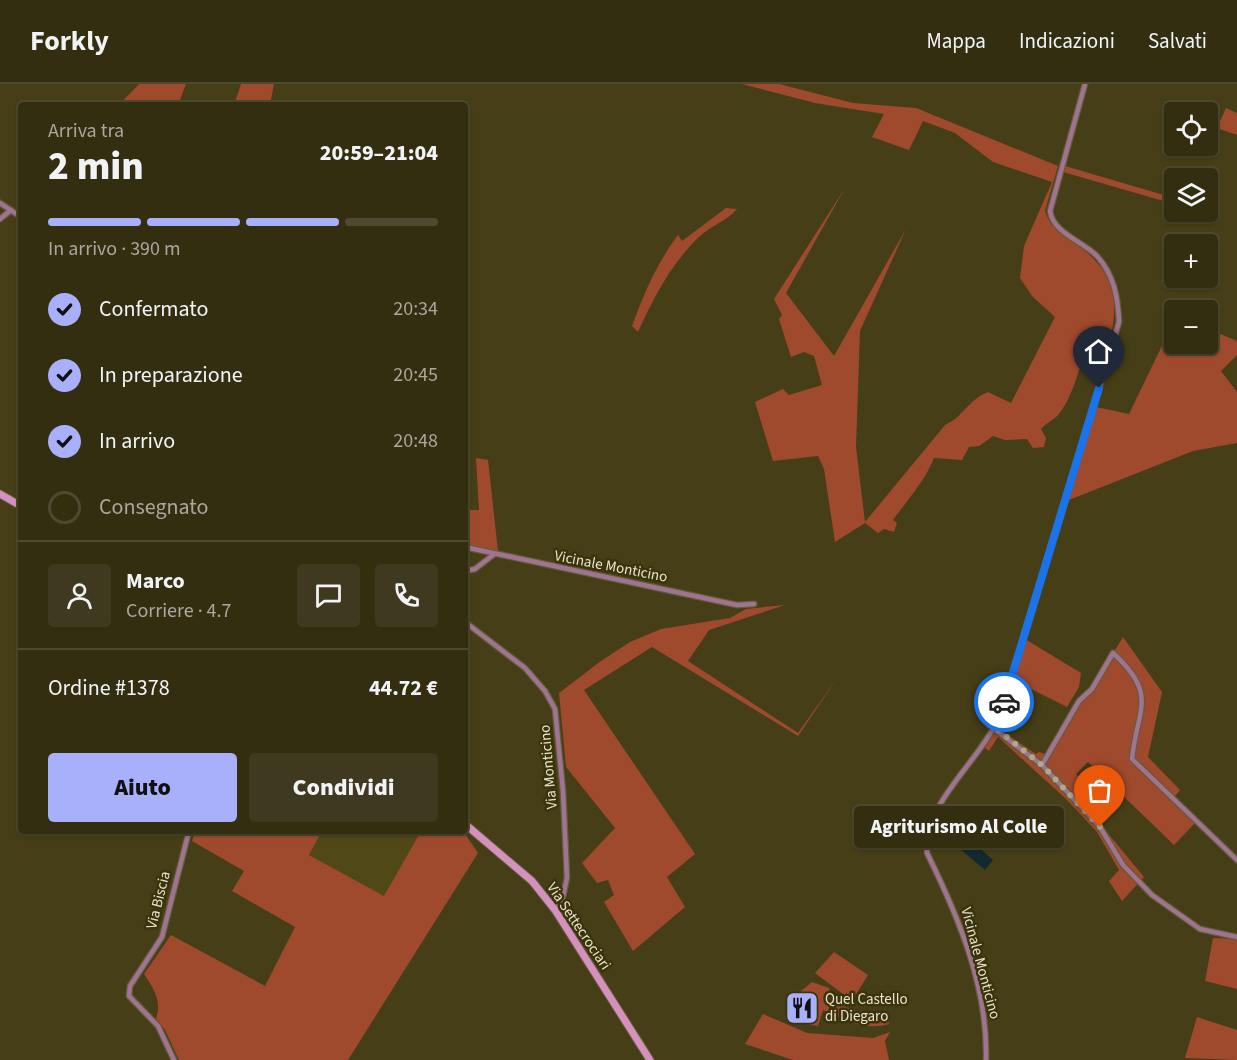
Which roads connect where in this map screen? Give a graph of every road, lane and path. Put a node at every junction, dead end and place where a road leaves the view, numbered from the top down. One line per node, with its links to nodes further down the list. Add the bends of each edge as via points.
1 (1084, 84): 13 (street, Vicinale Monticino, via 1051,218 1107,269 1118,295 1119,322 1005,701)
2 (0, 203): 3 (street)
3 (11, 210): 4 (street); 5 (street)
4 (18, 215)
5 (0, 219)
6 (0, 494): 7 (main road)
7 (18, 504)
8 (468, 548): 9 (street, Vicinale Monticino)
9 (494, 555): 10 (street); 11 (street, Vicinale Monticino, via 736,605)
10 (468, 570)
11 (754, 604)
12 (468, 624): 18 (street, Via Monticino, via 525,668 555,708 567,878)
13 (992, 726): 14 (street); 22 (street, Vicinale Monticino, via 946,795 927,844 927,853 955,910 981,998 987,1033)
14 (1042, 765): 17 (street, via 1079,701 1092,689 1113,653 1136,680 1144,698 1131,759); 19 (street, via 1100,827 1123,865 1152,896 1200,929)
15 (468, 827): 18 (main road, Via Settecrociari, via 532,881)
16 (188, 834): 20 (street, Via Biscia, via 162,937 130,986 129,996 158,1026)
17 (1237, 860)
18 (555, 910): 21 (main road, Via Settecrociari)
19 (1237, 937)
20 (174, 1060)
21 (650, 1060)
22 (986, 1060)

